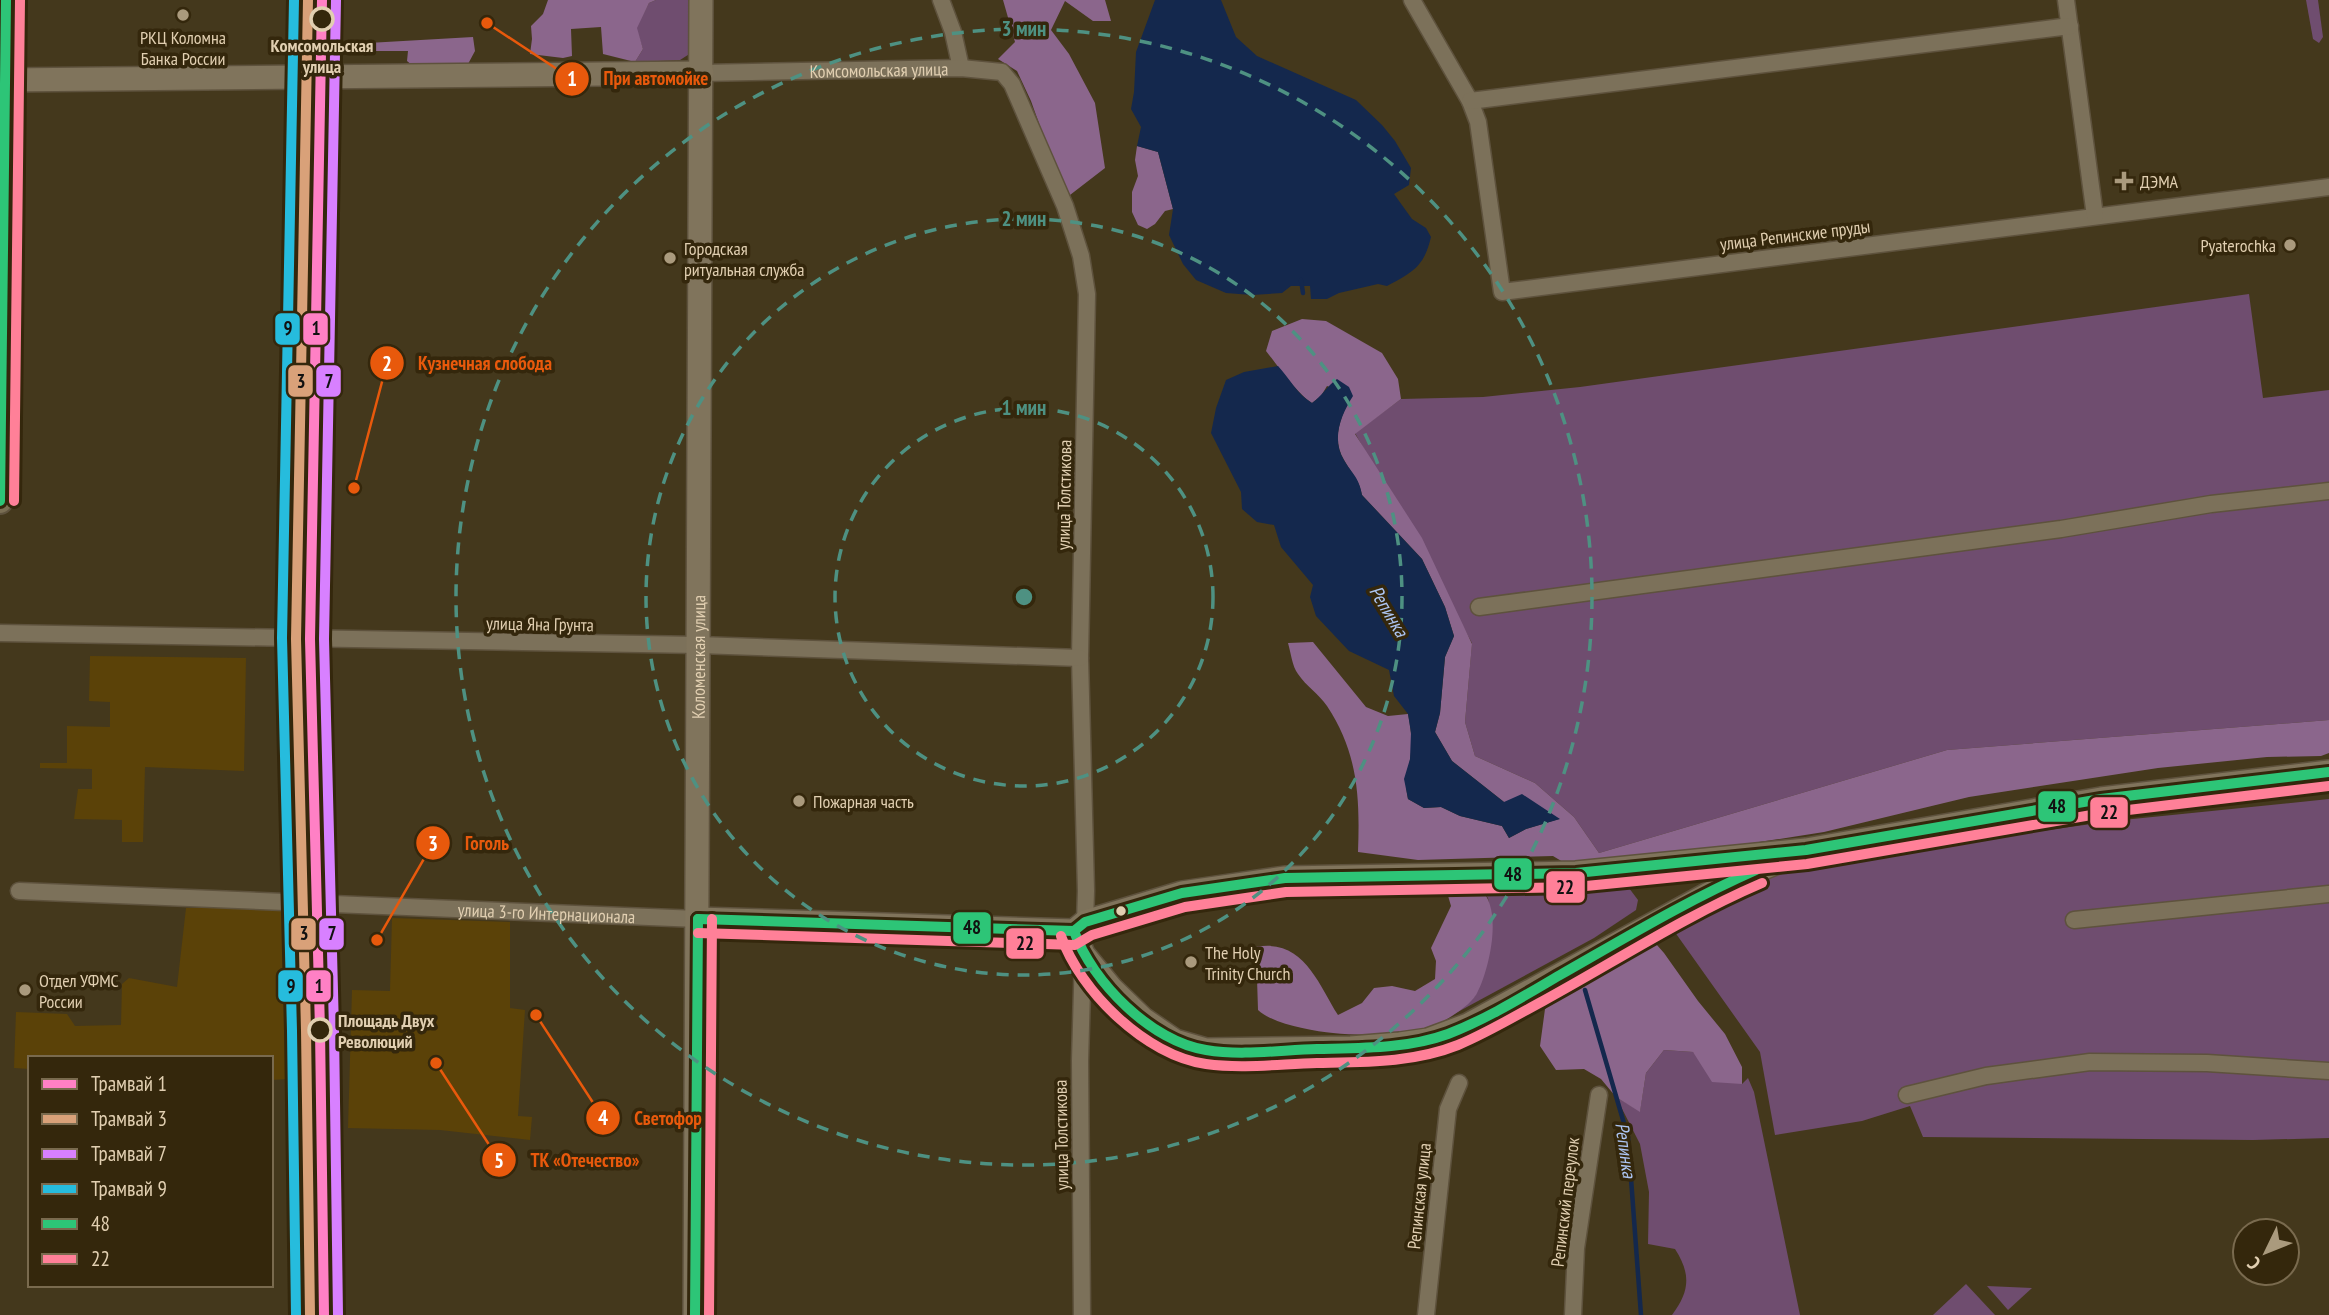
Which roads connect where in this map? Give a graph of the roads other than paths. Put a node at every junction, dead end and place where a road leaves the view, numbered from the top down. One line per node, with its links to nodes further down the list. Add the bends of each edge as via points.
1 (6, 0): 11 (main road)
2 (330, 0): 10 (street)
3 (701, 0): 9 (main road, Коломенская улица)
4 (941, 0): 8 (street)
5 (1412, 0): 12 (street, улица Репинские пруды)
6 (2066, 0): 7 (street)
7 (2070, 26): 12 (street); 14 (street)
8 (961, 68): 9 (street, Комсомольская улица); 21 (street, улица Толстикова, via 1002,72 1012,84 1065,205 1081,256 1088,332)
9 (702, 73): 10 (main road, Комсомольская улица); 20 (main road, Коломенская улица)
10 (321, 77): 11 (main road, Комсомольская улица); 19 (street)
11 (3, 80): 16 (main road)
12 (1470, 102): 14 (street, улица Репинские пруды, via 1478,122 1502,292)
13 (2329, 187): 14 (street)
14 (2095, 216)
15 (2329, 491): 17 (street)
16 (0, 501)
17 (1479, 607)
18 (0, 633): 19 (street, улица Яна Грунта)
19 (303, 639): 20 (street, улица Яна Грунта); 26 (street)
20 (699, 645): 21 (street, улица Яна Грунта); 27 (main road, Коломенская улица)
21 (1080, 658): 29 (street, улица Толстикова, via 1086,891)
22 (2329, 772): 23 (main road, via 2101,799)
23 (1805, 850): 29 (main road, улица 3-го Интернационала, via 1576,873 1285,878 1182,893); 30 (main road, via 1736,879 1479,1019 1428,1040 1351,1048 1206,1050 1175,1041 1143,1020)
24 (19, 891): 26 (street, улица 3-го Интернационала)
25 (2329, 894): 28 (street)
26 (309, 904): 27 (street, улица 3-го Интернационала)
27 (698, 919): 29 (main road, улица 3-го Интернационала); 35 (main road, Коломенская улица)
28 (2074, 920)
29 (1079, 927): 30 (main road)
30 (1083, 954): 36 (street, улица Толстикова)
31 (2329, 1071): 34 (street, via 2090,1062 1986,1076)
32 (1458, 1083): 37 (street, Репинская улица, via 1448,1109)
33 (1599, 1095): 38 (street, Репинский переулок, via 1576,1248)
34 (1907, 1095)
35 (695, 1315)
36 (1082, 1315)
37 (1426, 1315)
38 (1573, 1315)

